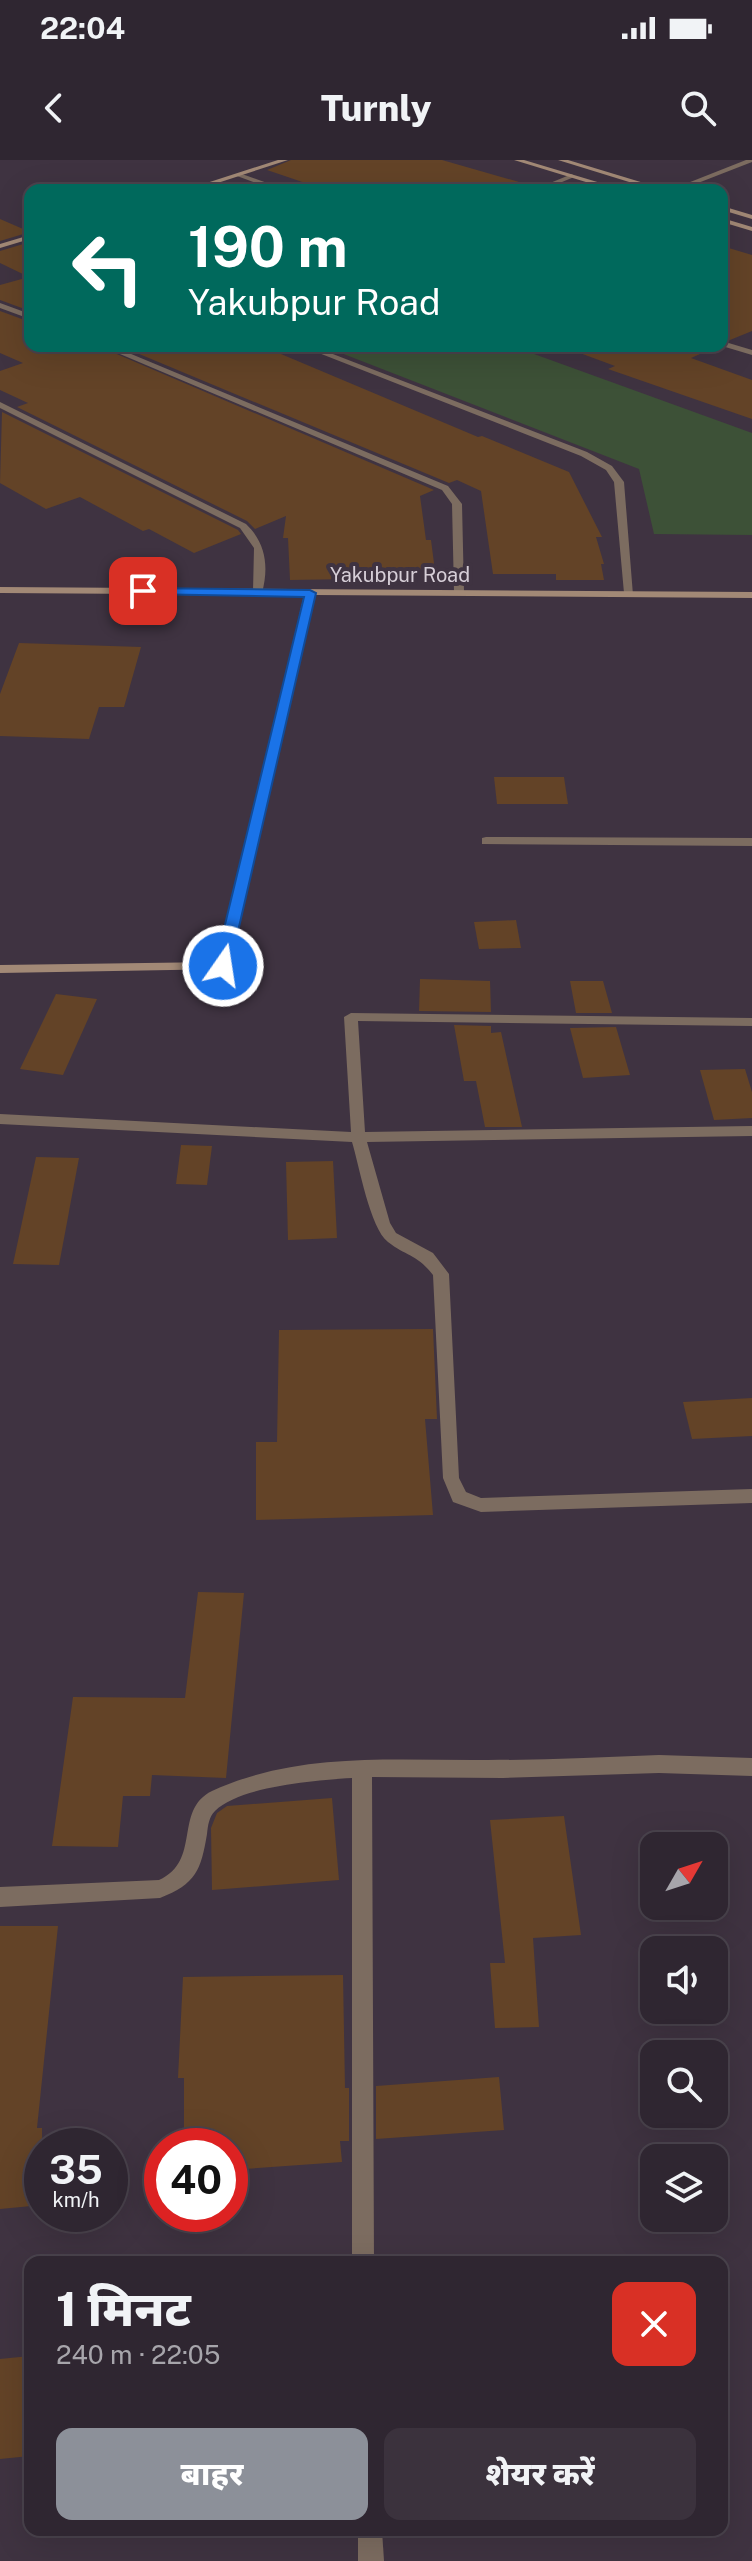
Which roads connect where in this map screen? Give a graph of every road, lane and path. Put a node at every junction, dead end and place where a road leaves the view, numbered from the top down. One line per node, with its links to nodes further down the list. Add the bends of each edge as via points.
1 (285, 160): 5 (street)
2 (517, 160): 6 (street)
3 (561, 160): 11 (street)
4 (752, 160): 12 (street)
5 (239, 175): 7 (street); 8 (street)
6 (572, 176): 9 (street); 10 (street)
7 (209, 184)
8 (265, 184)
9 (552, 184)
10 (599, 184)
11 (643, 184)
12 (690, 184)
13 (728, 210): 14 (street)
14 (752, 217)
15 (728, 222): 16 (street)
16 (752, 229)
17 (24, 239): 18 (street)
18 (0, 246)
19 (0, 305): 20 (street)
20 (24, 315)
21 (728, 345): 24 (street)
22 (119, 352): 28 (street, via 445,488 457,504)
23 (320, 352): 30 (street, via 609,468 619,482)
24 (752, 353)
25 (0, 405): 27 (street, via 243,526 257,537 261,551)
26 (0, 590): 27 (street, Yakubpur Road)
27 (258, 591): 29 (street, Yakubpur Road)
28 (459, 592): 29 (street, Yakubpur Road); 30 (street, Yakubpur Road)
29 (310, 593): 34 (street, via 223,966)
30 (629, 593): 31 (street, Yakubpur Road)
31 (752, 595)
32 (486, 841): 33 (street)
33 (752, 842)
34 (0, 969)
35 (752, 1022): 38 (street, via 351,1017)
36 (0, 1119): 38 (street)
37 (752, 1131): 38 (street)
38 (358, 1137): 39 (street, via 391,1237 428,1257 441,1274 451,1478 459,1497 481,1505)
39 (752, 1496)
40 (752, 1767): 41 (street)
41 (362, 1769): 42 (street, via 256,1781 212,1801 202,1812 195,1858 181,1879 160,1889); 43 (street)
42 (0, 1897)
43 (363, 2256)
44 (370, 2536): 45 (street)
45 (371, 2561)

